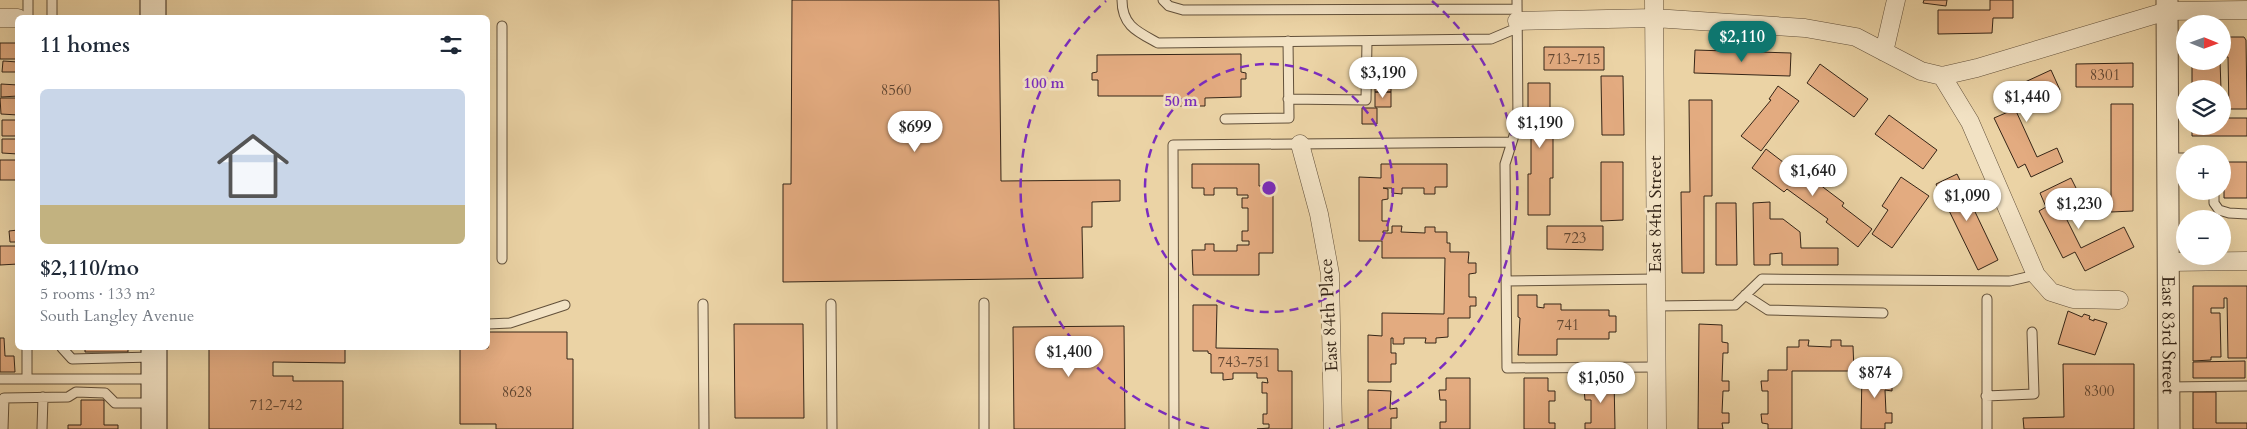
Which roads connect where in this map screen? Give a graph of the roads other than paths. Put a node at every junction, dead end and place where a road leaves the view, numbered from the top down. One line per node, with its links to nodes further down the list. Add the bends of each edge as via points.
1 (28, 0): 11 (lane)
2 (52, 0): 12 (lane)
3 (153, 0): 13 (main road)
4 (1122, 0): 18 (lane, via 1122,10 1133,30 1158,42)
5 (1163, 0): 10 (lane, via 1183,10)
6 (1654, 0): 16 (street, East 84th Street)
7 (1896, 0): 20 (street)
8 (2167, 5): 9 (street); 21 (street, via 1977,68); 26 (street, East 83rd Street)
9 (2247, 10)
10 (1517, 14): 16 (street); 19 (lane, via 1491,39); 24 (lane, via 1518,123)
11 (28, 15)
12 (52, 15)
13 (153, 15)
14 (0, 18): 15 (street)
15 (15, 18)
16 (1654, 18): 20 (street, via 1805,28 1856,37); 33 (street, East 84th Street)
17 (502, 26): 29 (lane)
18 (1288, 41): 19 (lane); 22 (lane)
19 (1367, 41): 22 (lane, via 1366,100)
20 (1884, 52): 21 (street, via 1921,71)
21 (1942, 76): 32 (street, via 1970,122)
22 (1288, 99): 23 (lane, via 1288,118)
23 (1225, 119)
24 (1512, 142): 25 (lane); 34 (lane, via 1505,164)
25 (1300, 144): 62 (lane, via 1173,145); 63 (street, East 84th Place, via 1319,214 1330,274)
26 (2176, 158): 31 (street, East 83rd Street)
27 (2214, 200): 28 (lane, via 2219,210)
28 (2247, 214)
29 (502, 259)
30 (2247, 261): 31 (street)
31 (2168, 262): 52 (street, East 83rd Street)
32 (2036, 275): 35 (lane, via 2010,281 1762,280); 37 (street, via 2051,292 2073,299)
33 (1656, 280): 34 (lane); 42 (street, East 84th Street)
34 (1506, 281): 48 (lane, via 1507,368)
35 (1745, 295): 42 (lane, via 1735,305); 43 (lane, via 1768,310)
36 (1986, 299): 54 (lane)
37 (2119, 300)
38 (984, 303): 61 (lane)
39 (703, 304): 59 (lane)
40 (832, 304): 60 (lane)
41 (565, 305): 44 (lane, via 510,323)
42 (1656, 306): 48 (street, East 84th Street)
43 (1883, 313)
44 (490, 324)
45 (2032, 332): 54 (lane, via 2034,394)
46 (27, 350): 51 (lane)
47 (64, 350): 49 (lane, via 72,359)
48 (1656, 367): 64 (street, East 84th Street)
49 (154, 372): 51 (lane); 55 (lane, via 115,403 105,393 76,392 68,397); 58 (main road)
50 (0, 379): 51 (lane)
51 (27, 379)
52 (2169, 386): 53 (lane); 66 (street, East 83rd Street)
53 (2247, 386)
54 (1986, 396): 65 (lane)
55 (43, 397): 56 (lane, via 4,398); 57 (lane)
56 (4, 429)
57 (42, 429)
58 (154, 429)
59 (704, 429)
60 (832, 429)
61 (984, 429)
62 (1174, 429)
63 (1333, 429)
64 (1656, 429)
65 (1987, 429)
66 (2169, 429)

